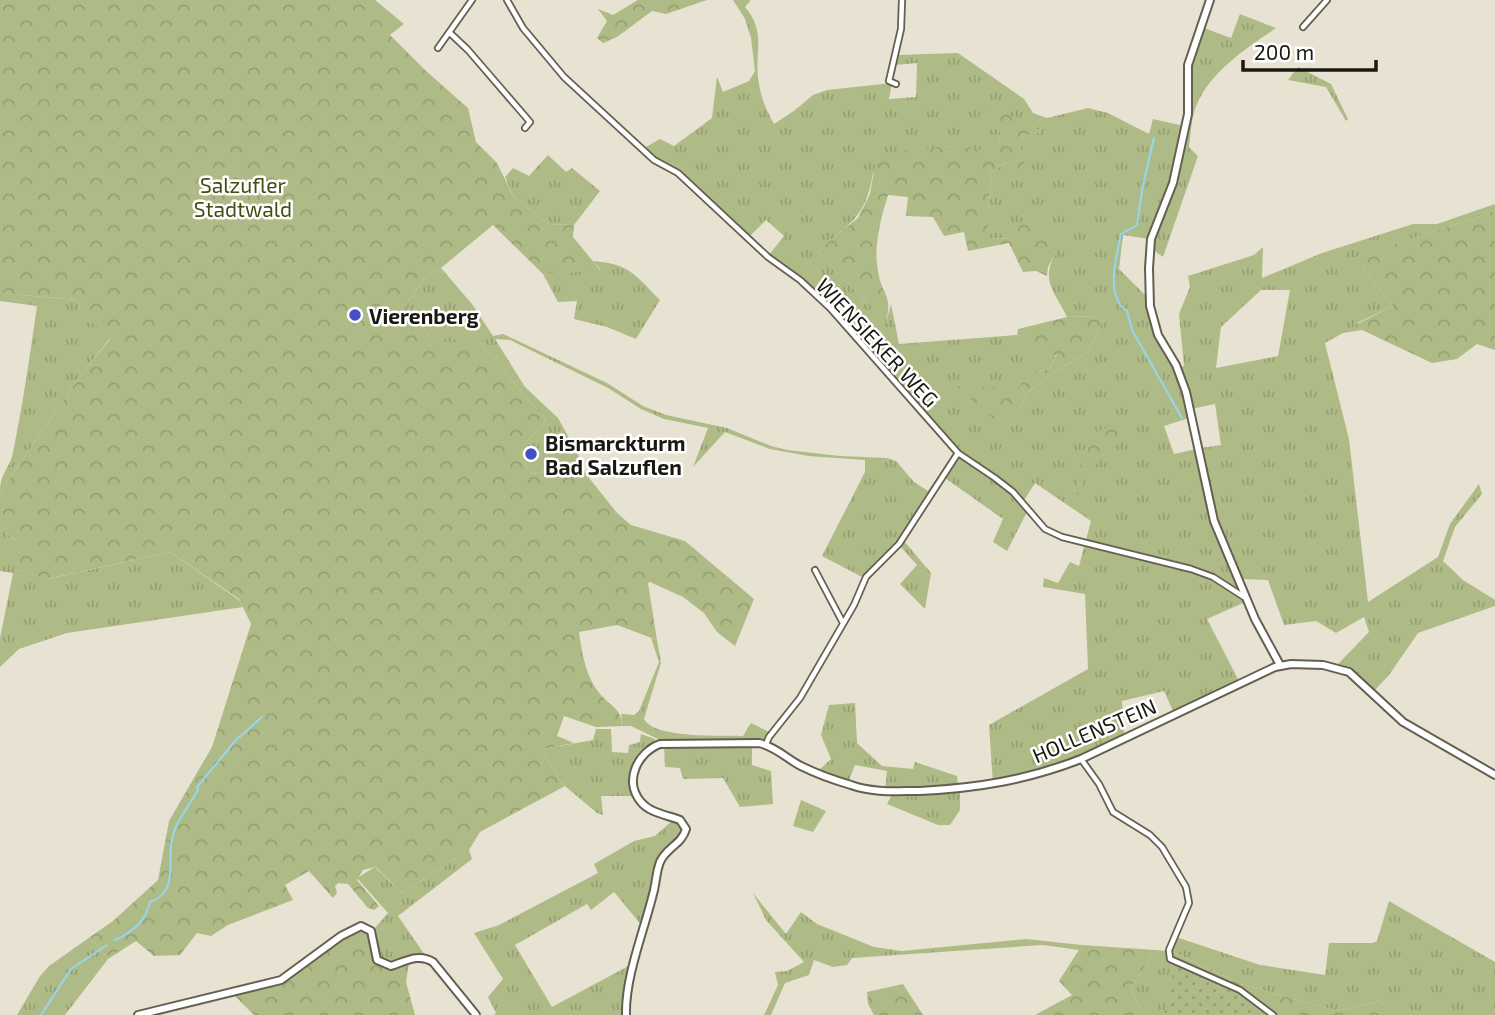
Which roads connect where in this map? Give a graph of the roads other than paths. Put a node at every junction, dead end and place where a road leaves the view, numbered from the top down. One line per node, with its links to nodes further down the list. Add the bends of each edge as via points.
1 (472, 0): 7 (street)
2 (507, 0): 11 (street, WIENSIEKER WEG, via 523,28 564,77 830,308)
3 (902, 0): 9 (street, via 901,29 889,81)
4 (1210, 0): 13 (main road, via 1188,65 1188,114 1173,183 1151,239 1149,297 1158,335 1186,392 1214,521)
5 (1327, 0): 6 (street)
6 (1303, 27)
7 (450, 33): 8 (street); 10 (street, via 530,122)
8 (438, 48)
9 (896, 85)
10 (525, 128)
11 (958, 453): 13 (street, WIENSIEKER WEG, via 1013,492 1055,535 1213,576); 14 (street, via 899,544 866,577)
12 (815, 570): 14 (street)
13 (1245, 598): 15 (main road)
14 (843, 624): 16 (street, via 800,698)
15 (1280, 665): 17 (main road, HOLLENSTEIN); 18 (main road, via 1322,665 1349,672 1403,722)
16 (766, 744): 17 (main road, HOLLENSTEIN, via 806,769 871,790 992,786); 21 (main road, via 667,743 651,747 635,766 635,789 641,803 680,820 686,829 659,864)
17 (1082, 759): 22 (street, via 1113,812 1162,847 1186,887 1189,903 1169,950 1170,959 1240,990)
18 (1495, 775)
19 (138, 1015): 20 (main road, via 281,980 361,926 371,931 377,960 391,966 426,957)
20 (476, 1015)
21 (626, 1015)
22 (1273, 1015)

